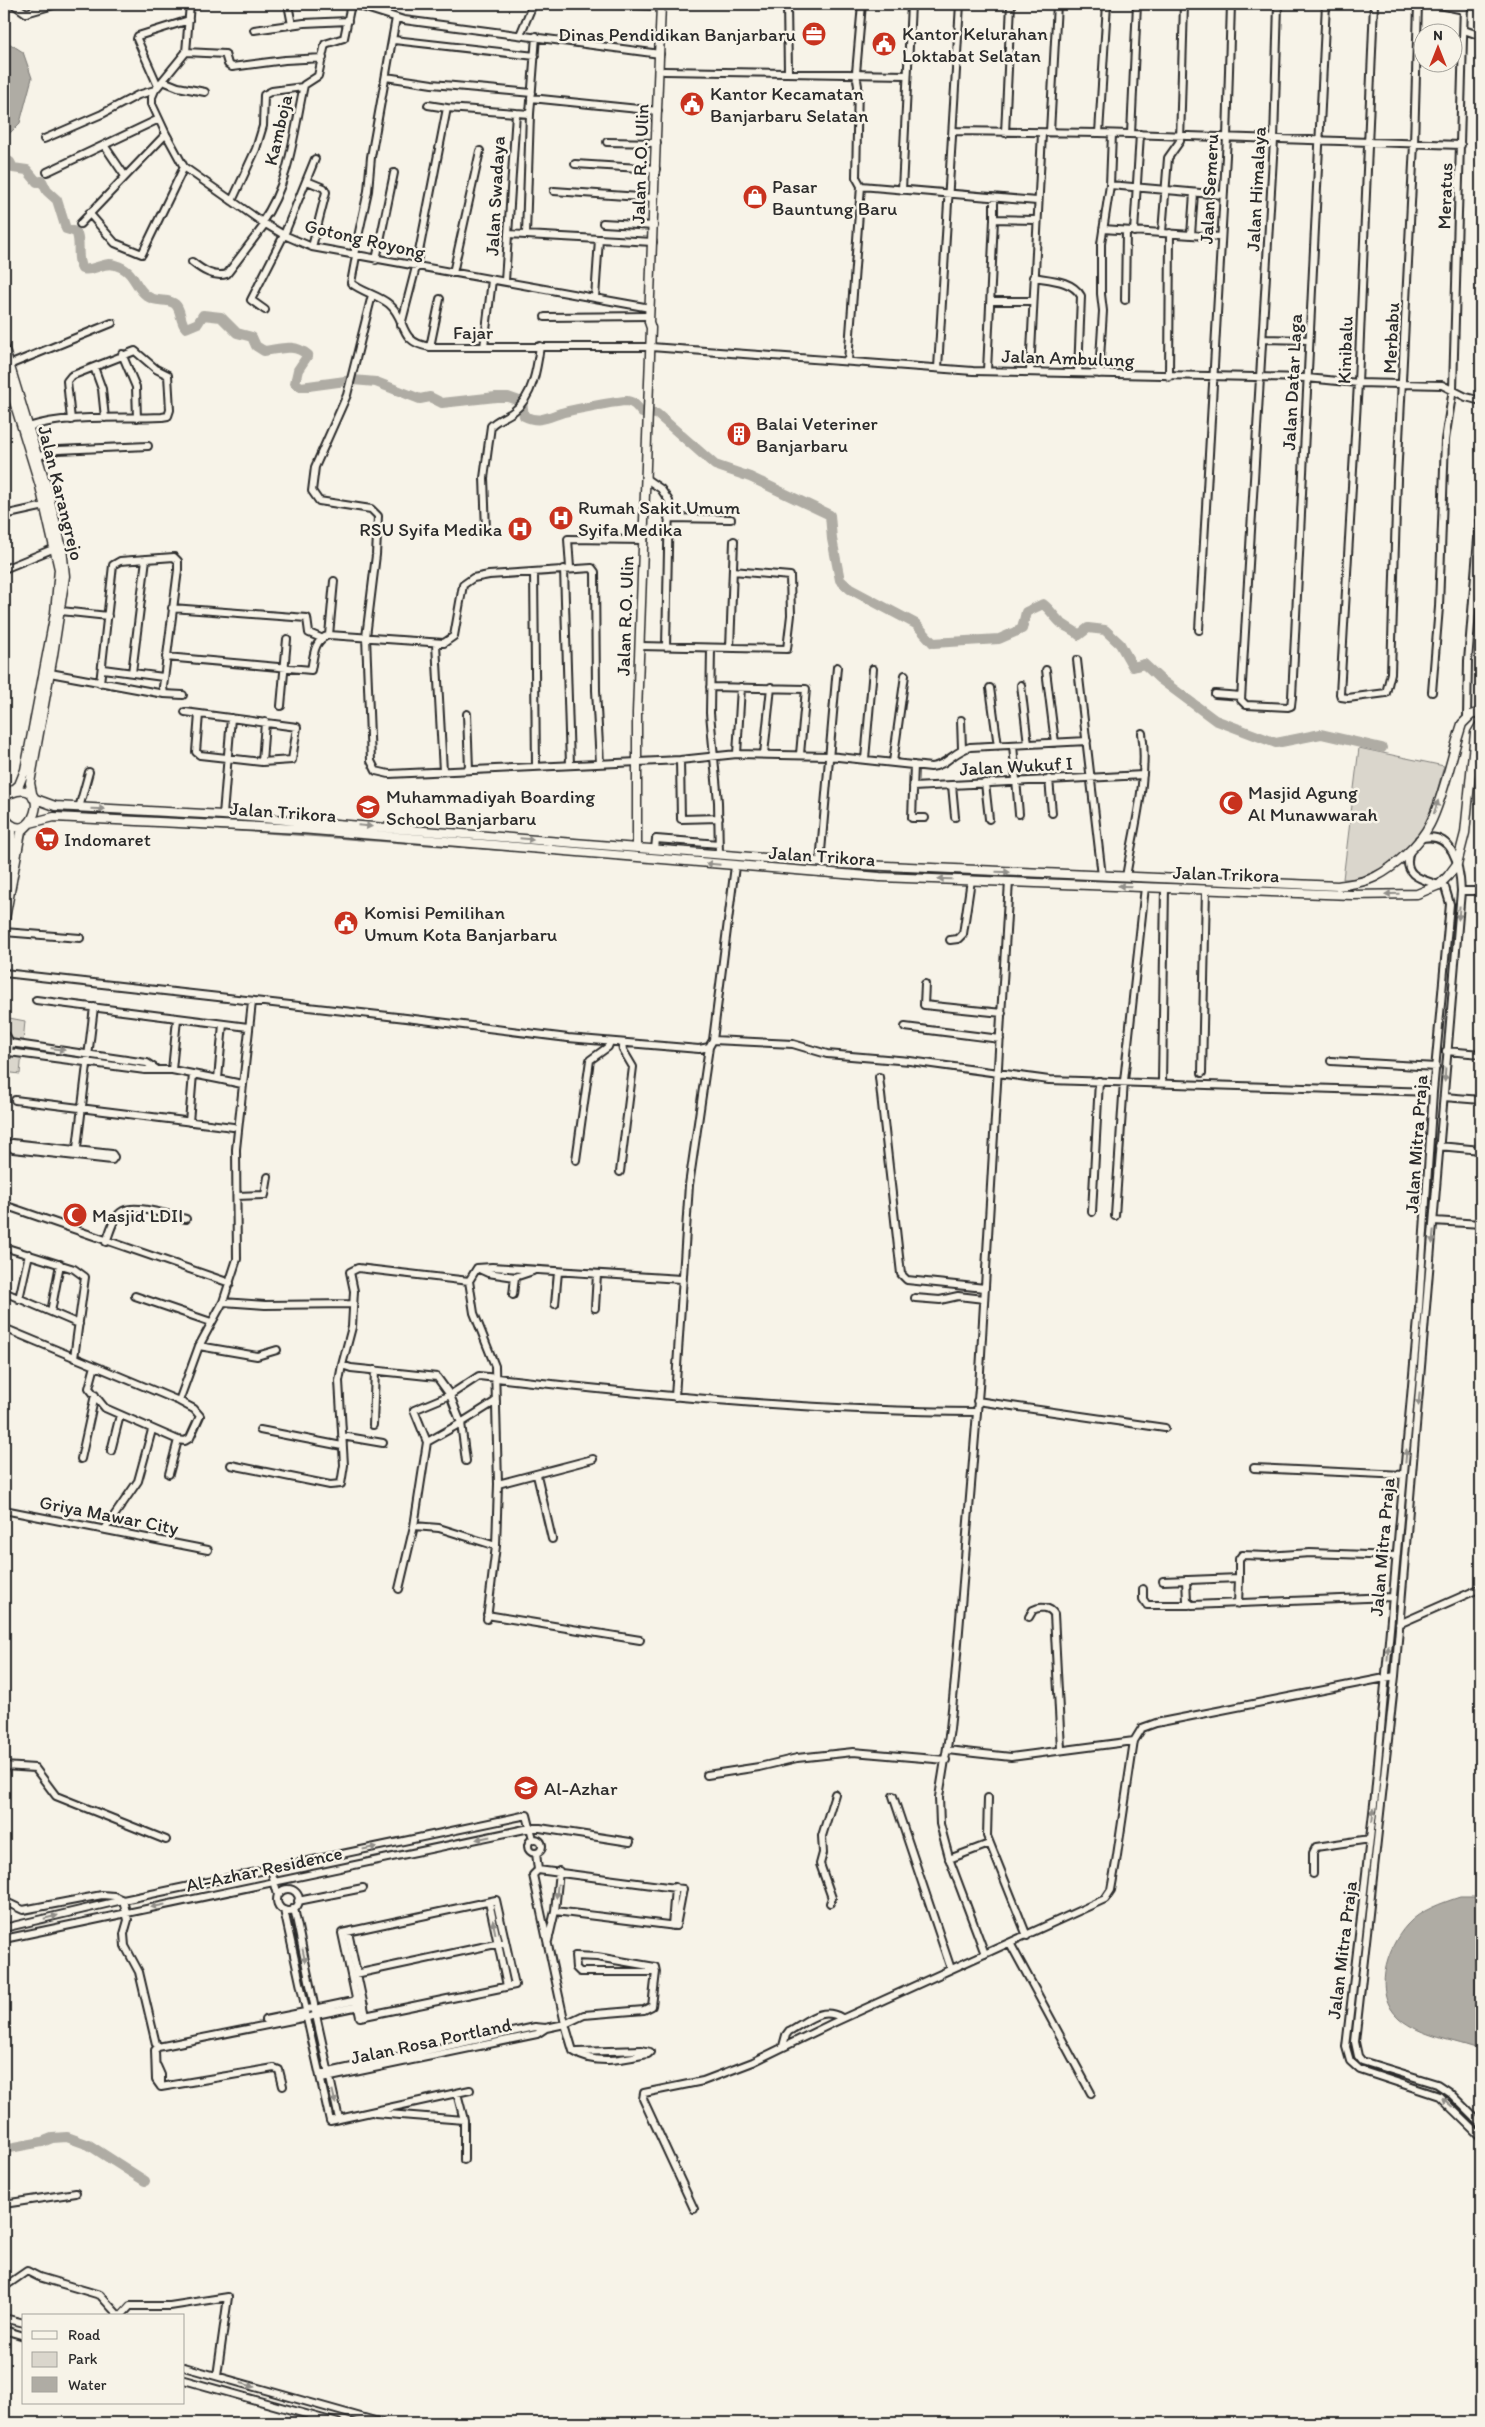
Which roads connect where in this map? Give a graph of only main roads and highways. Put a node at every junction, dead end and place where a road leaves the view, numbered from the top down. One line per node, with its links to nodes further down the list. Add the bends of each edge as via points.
1 (663, 4): 2 (main road, Jalan R.O. Ulin); 2 (main road, Jalan R.O. Ulin, via 664,71)
2 (653, 288): 3 (main road, Jalan R.O. Ulin, via 649,312); 3 (main road, Jalan R.O. Ulin, via 654,321)
3 (651, 326): 15 (main road, Jalan R.O. Ulin)
4 (4, 346): 5 (main road, Jalan Karangrejo)
5 (7, 367): 6 (main road, Jalan Karangrejo); 6 (main road, Jalan Karangrejo, via 28,427)
6 (34, 457): 9 (main road, Jalan Karangrejo, via 59,580 26,770 19,785); 10 (main road, Jalan Karangrejo, via 62,548 65,576 30,783)
7 (1481, 712): 20 (main road, Jalan Trikora, one-way to 7, via 1338,886 1363,882 1384,871 1419,839 1433,816 1462,724 1467,717)
8 (1481, 723): 21 (main road, Jalan Trikora, one-way to 21, via 1475,733 1468,817 1457,864 1439,885 1427,891 1404,894)
9 (6, 797): 10 (main road, Jalan Trikora, via 20,791)
10 (33, 798): 12 (main road, Jalan Karangrejo, via 37,808); 13 (main road, Jalan Trikora, one-way to 13, via 54,806 223,815)
11 (5, 819): 12 (main road, Jalan Trikora, via 21,826); 22 (main road, via 12,832 12,848)
12 (30, 822): 14 (main road, Jalan Trikora, via 64,817 172,821); 23 (main road, via 19,838)
13 (460, 834): 14 (main road); 15 (main road, Jalan Trikora, one-way to 15)
14 (459, 842): 17 (main road, Jalan Trikora, one-way to 14)
15 (637, 848): 16 (main road, Jalan Trikora)
16 (748, 857): 17 (main road); 18 (main road, Jalan Trikora, one-way to 18)
17 (746, 866): 19 (main road, Jalan Trikora, one-way to 17, via 880,877)
18 (1033, 873): 19 (main road); 20 (main road, Jalan Trikora)
19 (1033, 882): 21 (main road, Jalan Trikora, one-way to 19)
20 (1261, 882): 21 (main road)
21 (1260, 891)
22 (4, 893)
23 (4, 924)

